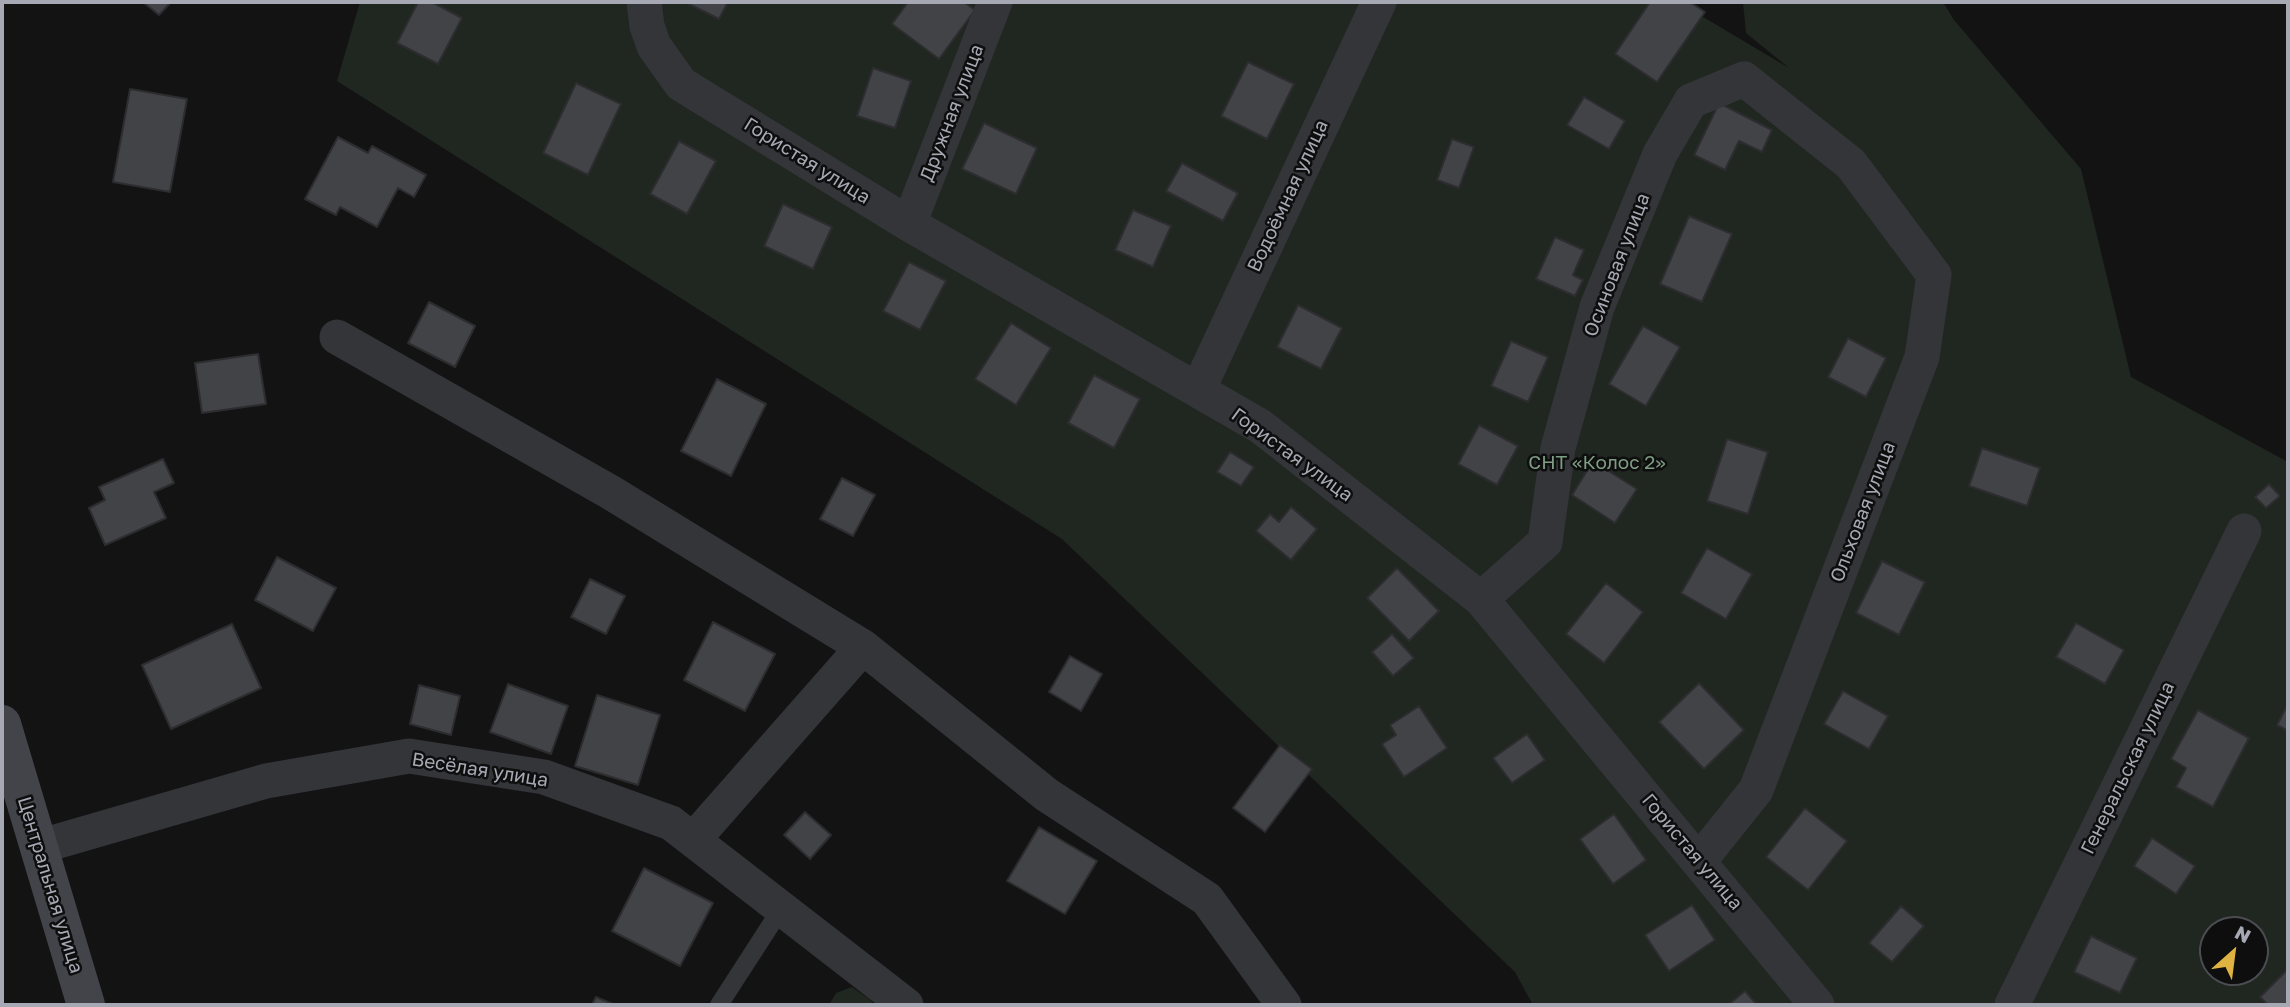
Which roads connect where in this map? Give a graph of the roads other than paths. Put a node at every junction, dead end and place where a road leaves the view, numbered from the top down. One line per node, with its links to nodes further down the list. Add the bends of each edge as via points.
1 (644, 2): 5 (street, Гористая улица, via 654,46 681,84)
2 (995, 2): 5 (street, Дружная улица)
3 (1379, 2): 7 (street, Водоёмная улица)
4 (1851, 164): 9 (street, Осиновая улица, via 1744,79 1691,101 1660,154 1597,307 1558,448 1545,542); 14 (street, Ольховая улица, via 1934,275 1922,357 1756,790)
5 (909, 224): 7 (street, Гористая улица)
6 (337, 337): 10 (street, via 610,492)
7 (1198, 390): 9 (street, Гористая улица, via 1260,426)
8 (2244, 531): 21 (street, Генеральская улица)
9 (1481, 600): 14 (street, Гористая улица)
10 (863, 647): 12 (street); 19 (street, via 1047,795 1207,899)
11 (2, 724): 13 (street, Центральная улица)
12 (695, 839): 13 (street, Весёлая улица, via 671,823 544,777 409,756 266,781); 15 (street, Весёлая улица)
13 (37, 847): 16 (street, Центральная улица)
14 (1700, 860): 20 (street, Гористая улица)
15 (781, 909): 17 (lane); 18 (street, Весёлая улица)
16 (86, 1005)
17 (719, 1005)
18 (906, 1005)
19 (1284, 1005)
20 (1817, 1005)
21 (2012, 1005)

